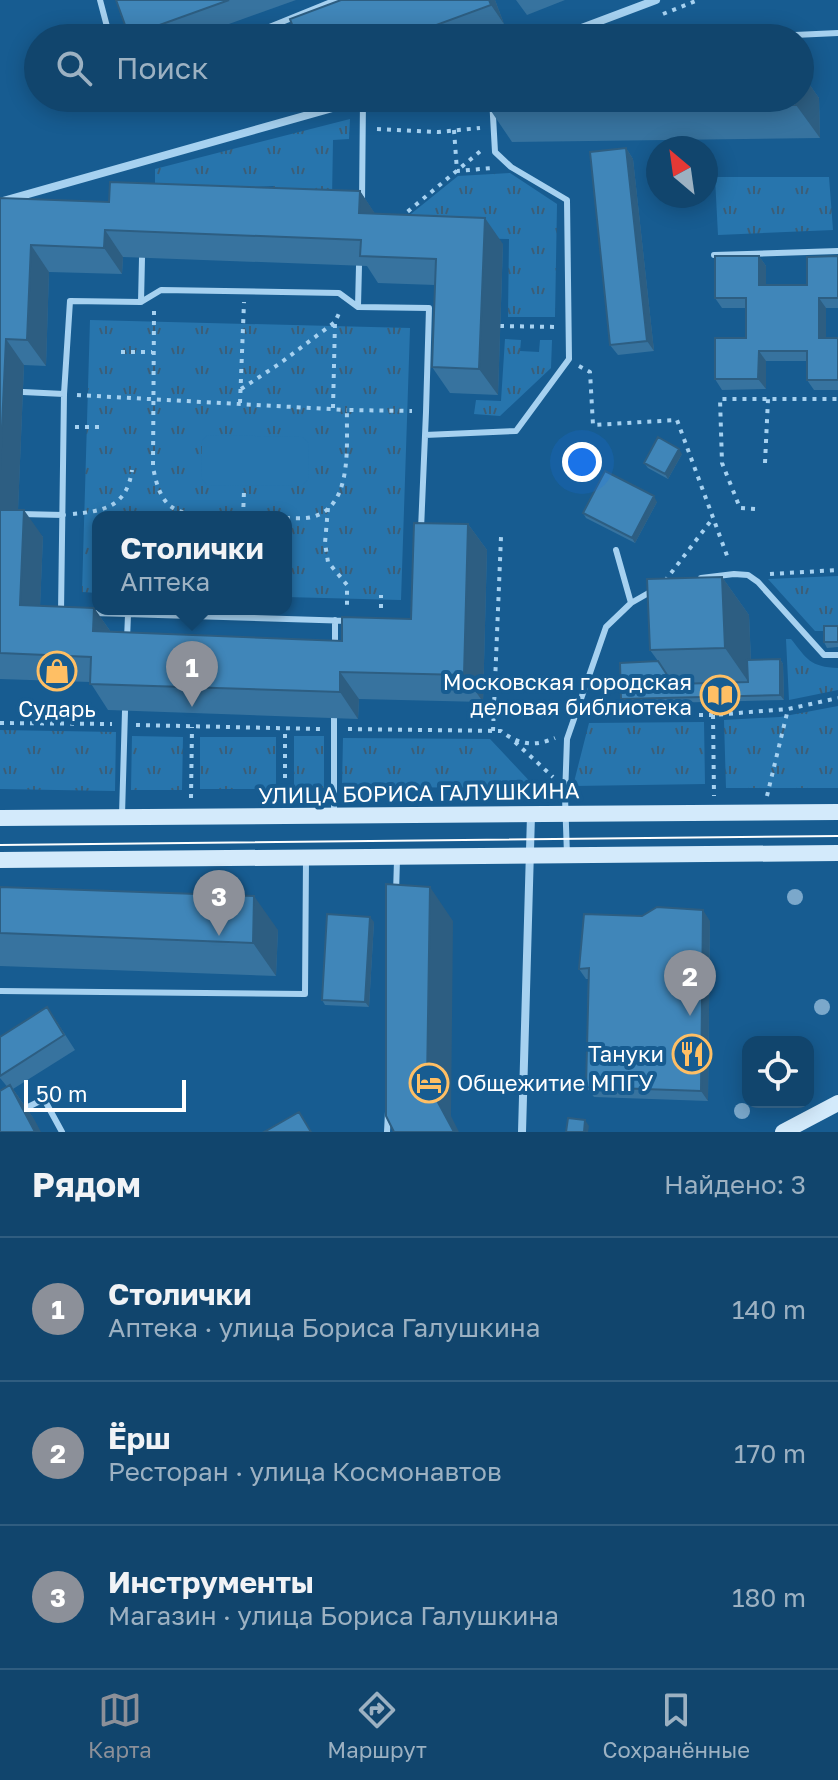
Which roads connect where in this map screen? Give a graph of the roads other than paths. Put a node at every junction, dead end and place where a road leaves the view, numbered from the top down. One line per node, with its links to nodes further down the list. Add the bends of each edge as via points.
1 (100, 0): 4 (lane)
2 (336, 0): 5 (lane)
3 (656, 0): 6 (street)
4 (106, 24)
5 (277, 24)
6 (592, 24)
7 (838, 33): 8 (lane)
8 (814, 34)
9 (320, 112): 12 (street)
10 (365, 112): 13 (lane)
11 (493, 112): 22 (lane, via 495,152 567,200 569,359 516,431)
12 (0, 202)
13 (361, 207)
14 (838, 251): 15 (lane)
15 (714, 255)
16 (142, 258): 18 (lane)
17 (359, 266): 19 (lane)
18 (141, 302): 19 (lane, via 161,290 339,293); 21 (lane, via 70,301)
19 (358, 307): 22 (lane, via 429,308)
20 (23, 392): 21 (lane)
21 (64, 394): 24 (lane)
22 (425, 435): 31 (lane, via 417,623)
23 (18, 514): 24 (lane)
24 (63, 515): 29 (lane, via 61,612)
25 (616, 550): 28 (lane)
26 (693, 579): 34 (lane, via 748,575 824,655)
27 (661, 586): 28 (lane)
28 (631, 603): 39 (lane, via 606,627 567,739)
29 (92, 613)
30 (128, 615): 31 (lane); 32 (lane)
31 (335, 620): 33 (lane)
32 (126, 644)
33 (335, 651)
34 (838, 655)
35 (125, 711): 41 (lane)
36 (334, 718): 40 (lane)
37 (838, 812): 39 (main road, УЛИЦА БОРИСА ГАЛУШКИНА)
38 (531, 814): 39 (main road, УЛИЦА БОРИСА ГАЛУШКИНА); 40 (main road, УЛИЦА БОРИСА ГАЛУШКИНА); 44 (street)
39 (565, 814): 45 (lane)
40 (334, 816): 41 (main road, УЛИЦА БОРИСА ГАЛУШКИНА)
41 (122, 817): 42 (main road, УЛИЦА БОРИСА ГАЛУШКИНА)
42 (0, 818)
43 (838, 853): 45 (main road)
44 (531, 855): 45 (main road); 47 (main road); 56 (street)
45 (567, 855)
46 (306, 857): 47 (main road); 48 (main road); 50 (lane, via 305,994)
47 (397, 857): 49 (lane)
48 (0, 860)
49 (396, 893)
50 (0, 991)
51 (388, 1100): 55 (lane)
52 (838, 1103): 57 (main road)
53 (11, 1116): 54 (lane, via 44,1099)
54 (62, 1132)
55 (387, 1132)
56 (522, 1132)
57 (783, 1132)

